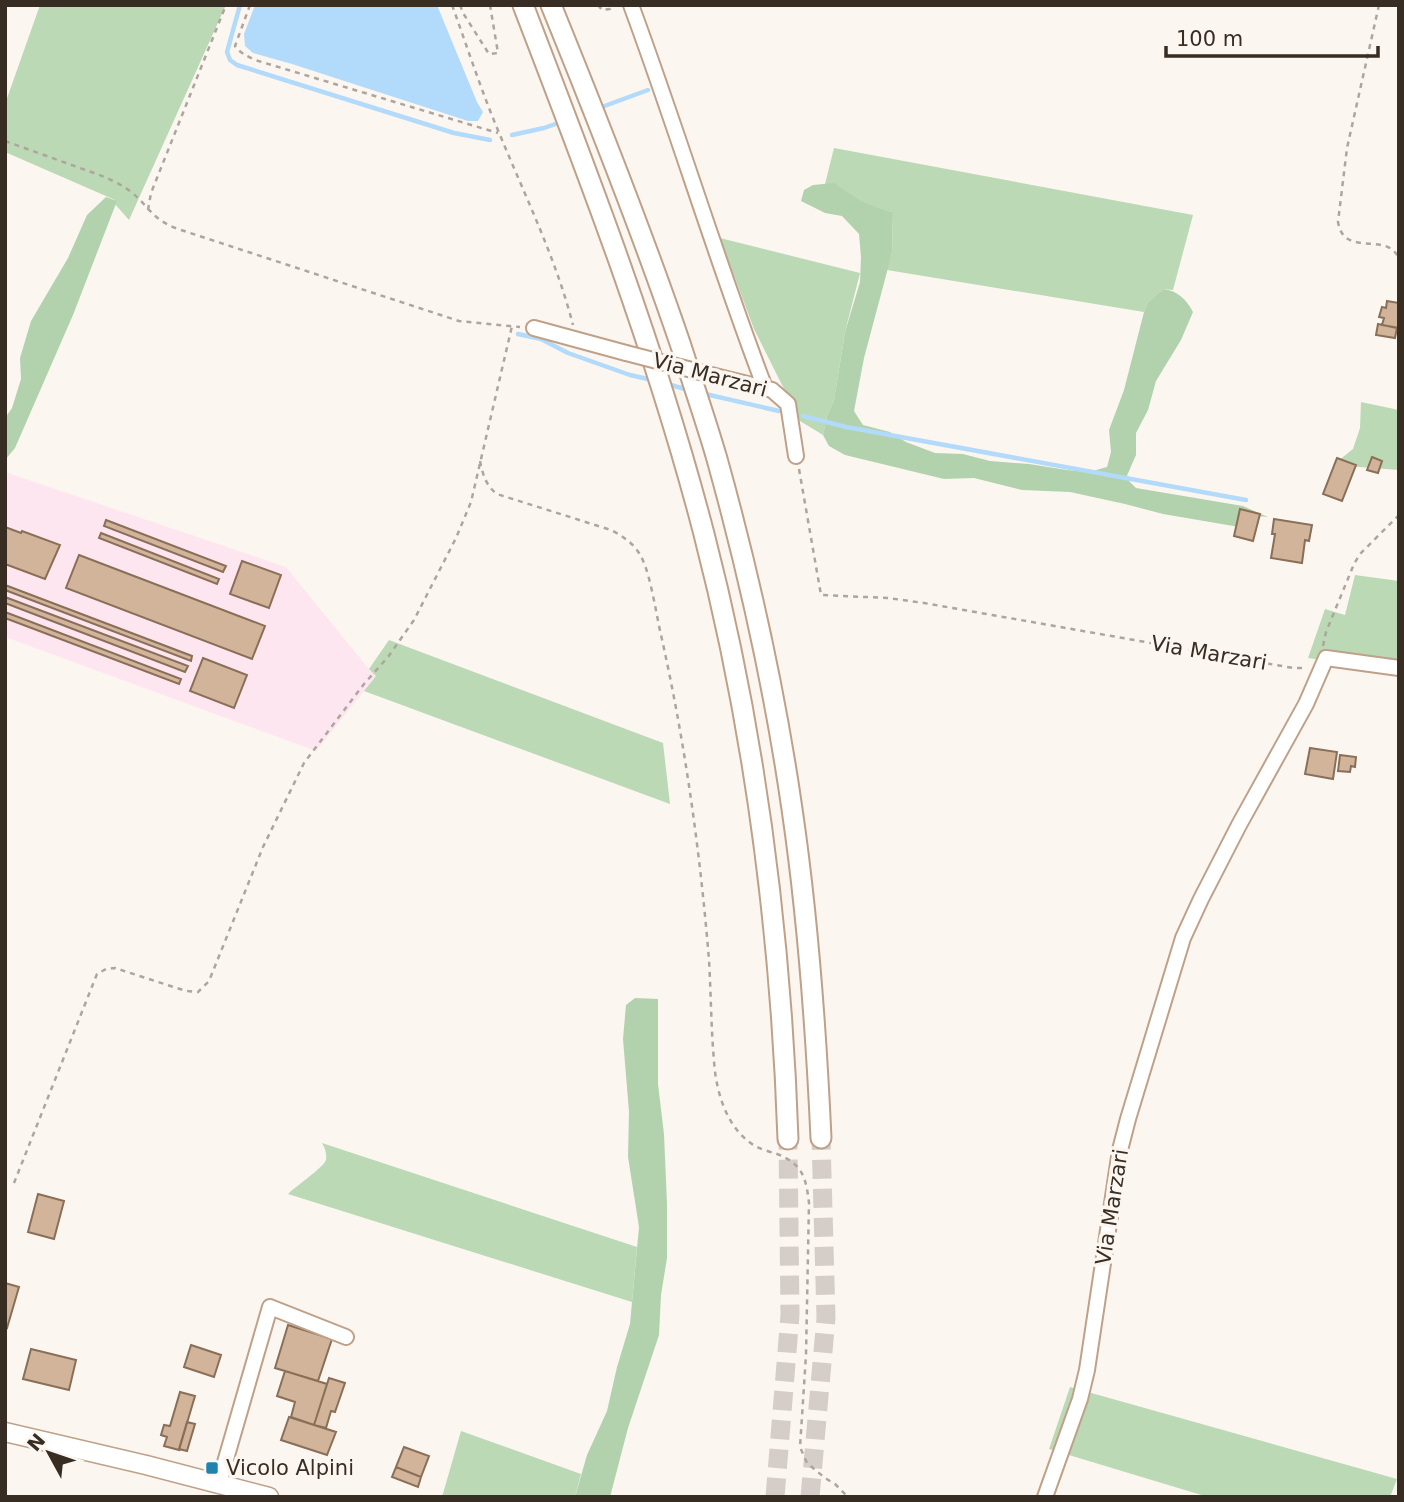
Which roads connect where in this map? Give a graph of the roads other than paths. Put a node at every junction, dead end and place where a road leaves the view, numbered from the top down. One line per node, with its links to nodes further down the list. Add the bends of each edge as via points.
1 (523, 5): 9 (highway, via 640,320 715,580 760,813 779,976)
2 (551, 5): 8 (highway, via 660,284 744,559 792,809 812,981)
3 (631, 5): 5 (street)
4 (534, 328): 5 (street, Via Marzari, bridge)
5 (765, 388): 6 (street, Via Marzari, via 788,404)
6 (796, 456)
7 (1399, 668): 14 (street, Via Marzari, via 1326,658 1183,938 1120,1150 1080,1399)
8 (821, 1138)
9 (788, 1139)
10 (346, 1337): 12 (street, via 270,1307)
11 (5, 1432): 12 (main road)
12 (219, 1483): 13 (main road)
13 (269, 1497)
14 (1045, 1497)

